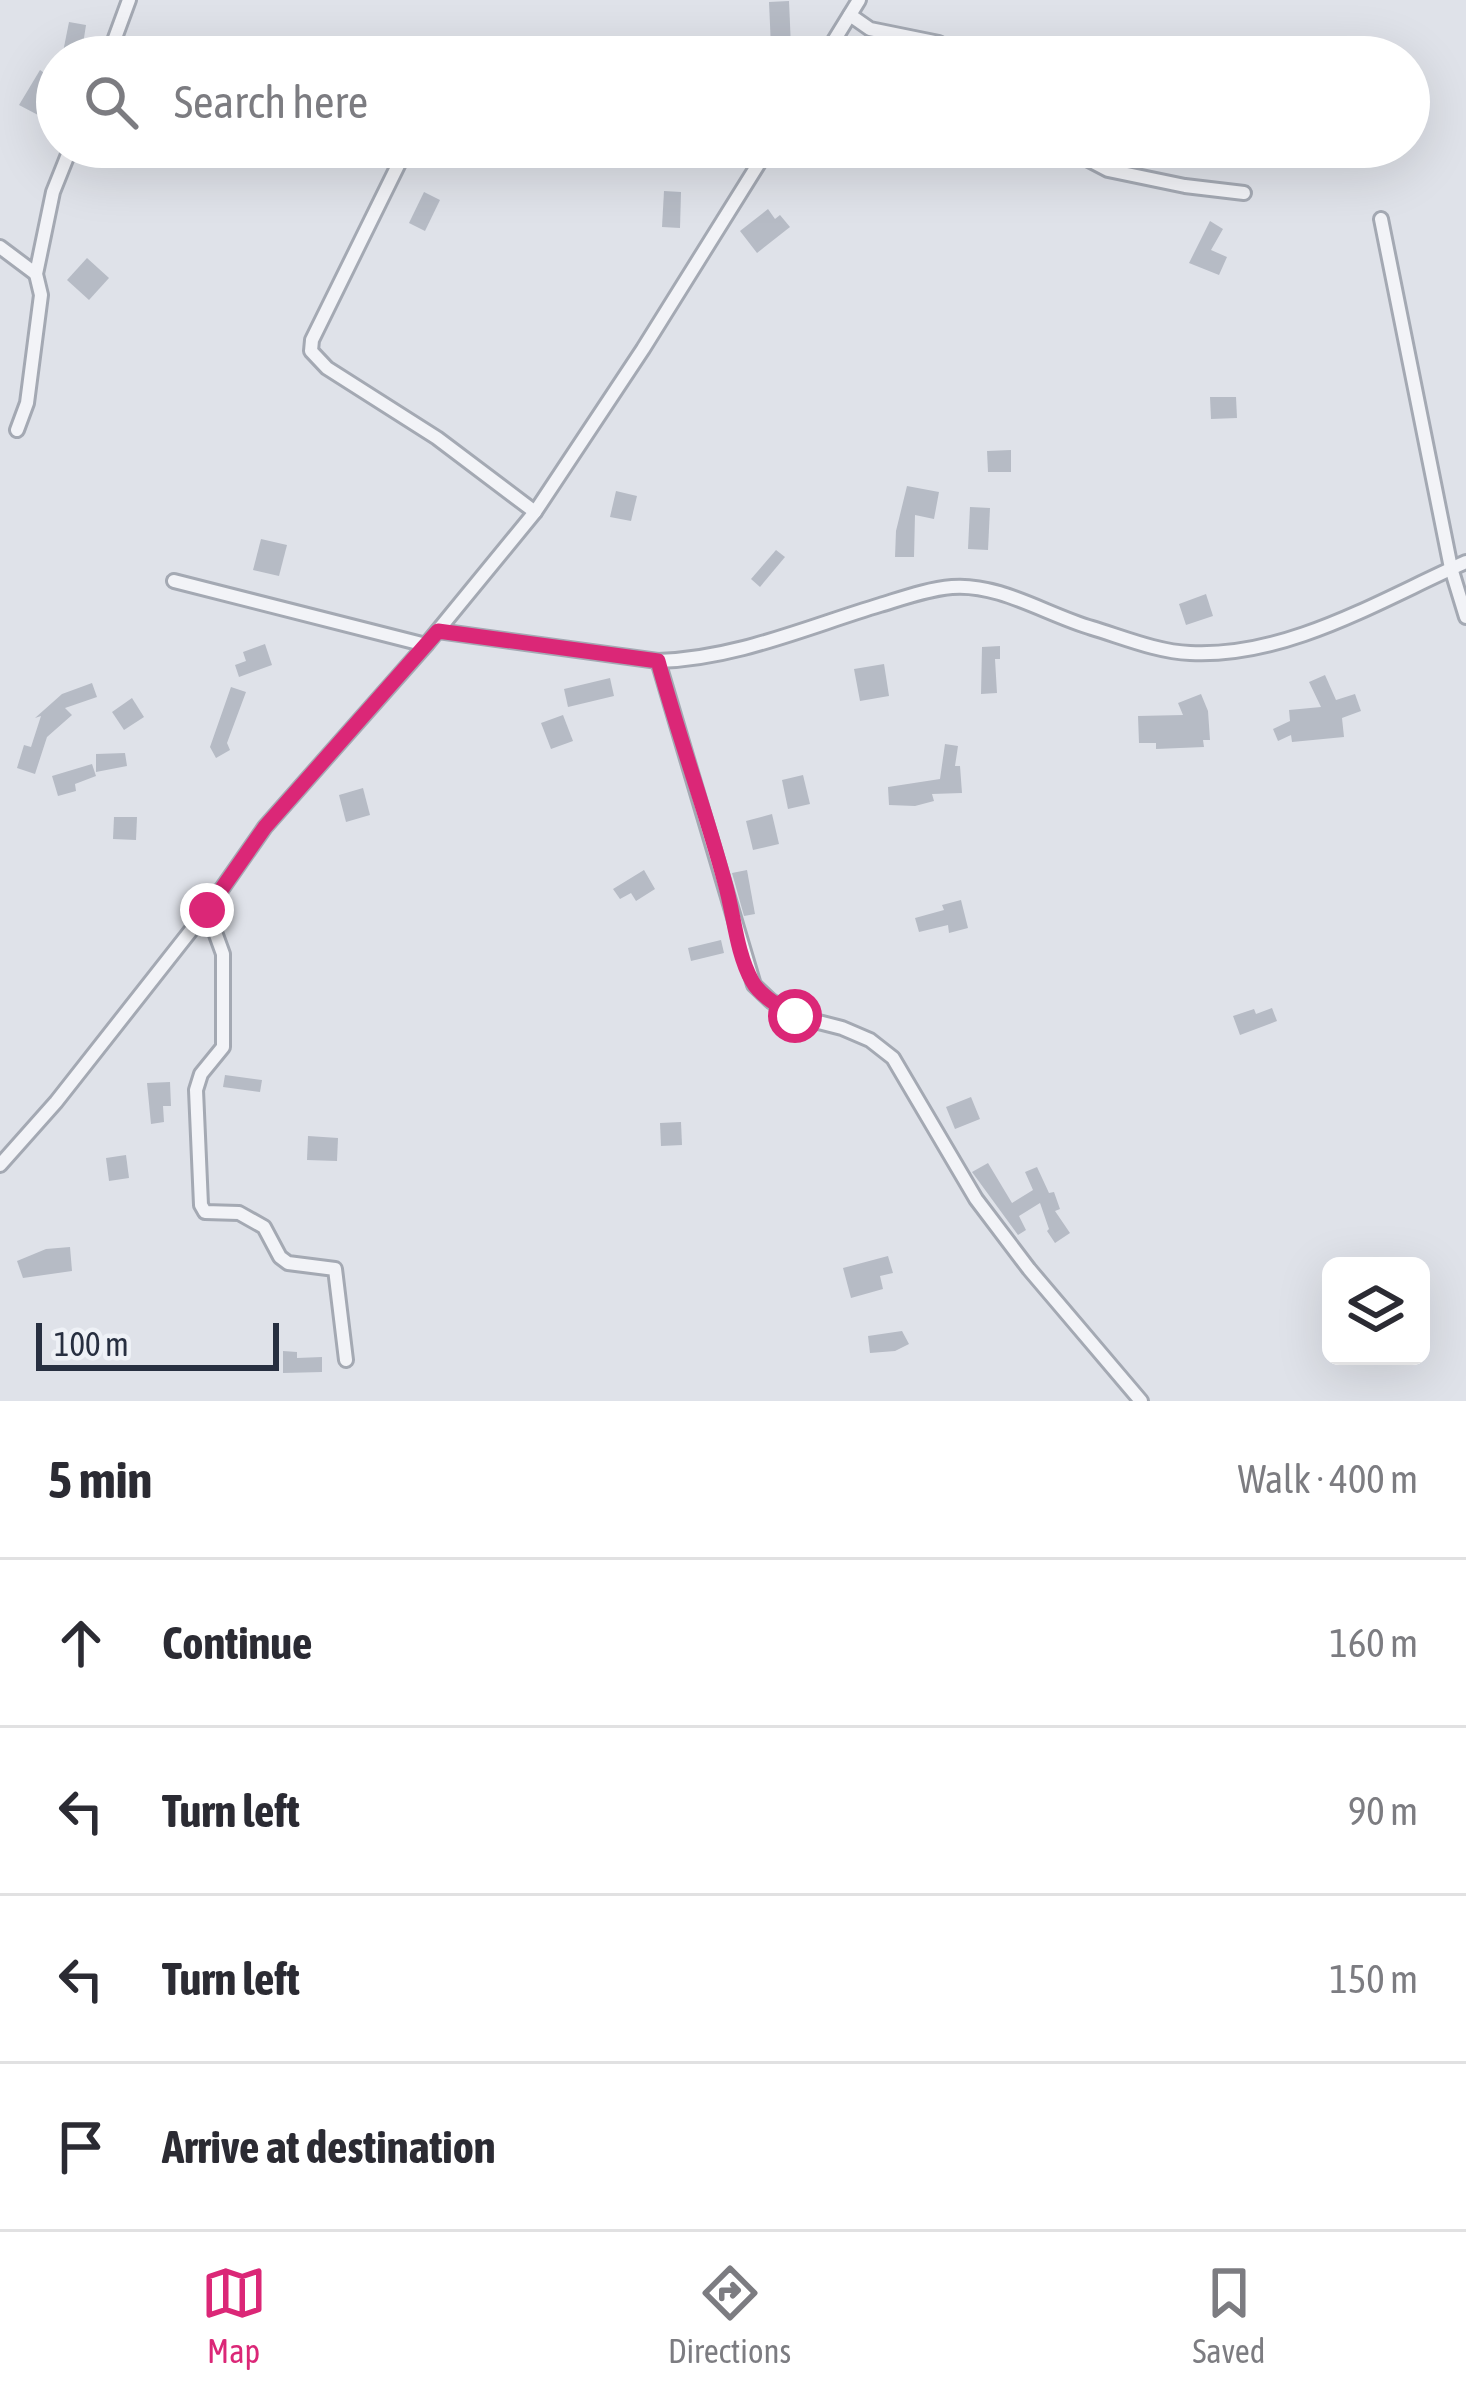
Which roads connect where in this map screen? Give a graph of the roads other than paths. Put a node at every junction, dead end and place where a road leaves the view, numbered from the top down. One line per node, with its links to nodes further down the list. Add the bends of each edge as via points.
1 (129, 0): 4 (street)
2 (860, 0): 3 (street)
3 (850, 15): 5 (street); 6 (street)
4 (116, 36)
5 (837, 36)
6 (907, 36)
7 (63, 168): 14 (street)
8 (396, 168): 16 (street, via 311,351)
9 (756, 168): 16 (street)
10 (1104, 168): 11 (street)
11 (1244, 193)
12 (1381, 219): 18 (street)
13 (0, 247): 14 (street)
14 (36, 274): 15 (street, via 41,295)
15 (17, 430)
16 (536, 512): 21 (street)
17 (1466, 562): 18 (street)
18 (1451, 568): 20 (street); 23 (street, via 1338,620 1244,651 1184,653 994,592 952,587 731,653)
19 (174, 581): 22 (street)
20 (1466, 617)
21 (438, 631): 22 (street); 23 (street)
22 (426, 645): 24 (street, via 265,827)
23 (658, 661): 27 (street, via 754,985 795,1016 870,1040 893,1058 976,1199)
24 (207, 910): 25 (street); 26 (street, via 223,954 223,1047 196,1090 201,1205 265,1227 288,1263 335,1269)
25 (0, 1165)
26 (346, 1360)
27 (1141, 1401)

